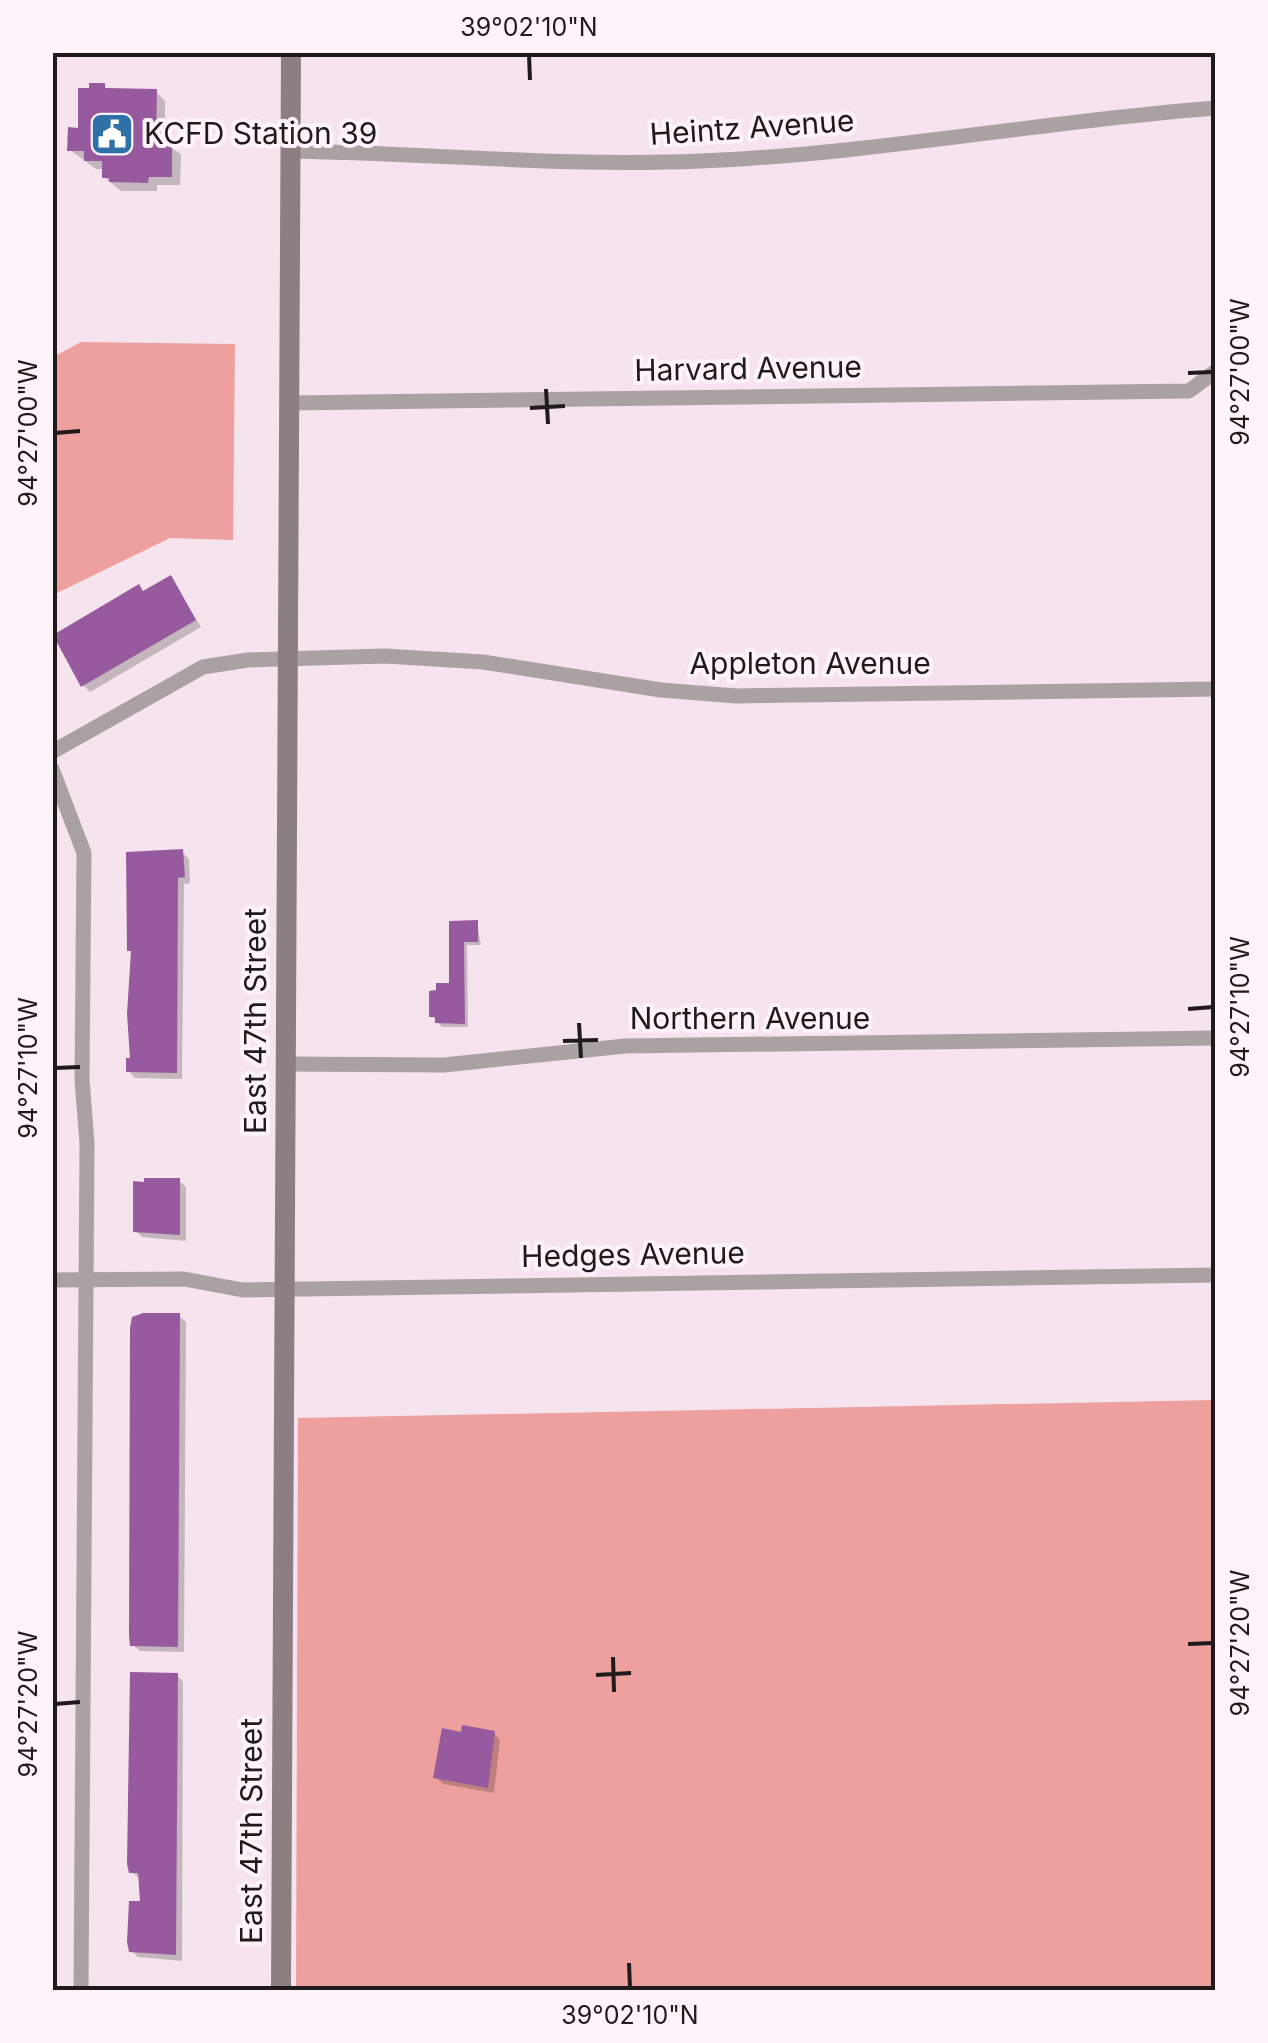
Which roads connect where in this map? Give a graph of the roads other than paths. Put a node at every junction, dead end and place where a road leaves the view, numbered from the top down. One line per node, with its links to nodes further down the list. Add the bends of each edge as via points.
1 (291, 52): 3 (main road, East 47th Street)
2 (1216, 108): 3 (street, Heintz Avenue, via 705,161)
3 (290, 151): 5 (main road, East 47th Street)
4 (1210, 376): 5 (street, Harvard Avenue, via 1189,391)
5 (288, 403): 6 (main road, East 47th Street)
6 (287, 658): 7 (street, Appleton Avenue, via 483,662 736,696); 8 (street, Appleton Avenue, via 203,667); 11 (main road, East 47th Street)
7 (1216, 690)
8 (52, 752)
9 (52, 769): 14 (street, via 84,853)
10 (1216, 1038): 11 (street, Northern Avenue, via 625,1046 444,1065)
11 (285, 1064): 15 (main road, East 47th Street)
12 (1216, 1275): 15 (street, Hedges Avenue)
13 (52, 1280): 14 (street, Hedges Avenue)
14 (86, 1280): 15 (street, Hedges Avenue); 16 (street)
15 (284, 1288): 17 (main road, East 47th Street)
16 (81, 1990)
17 (282, 1990)

